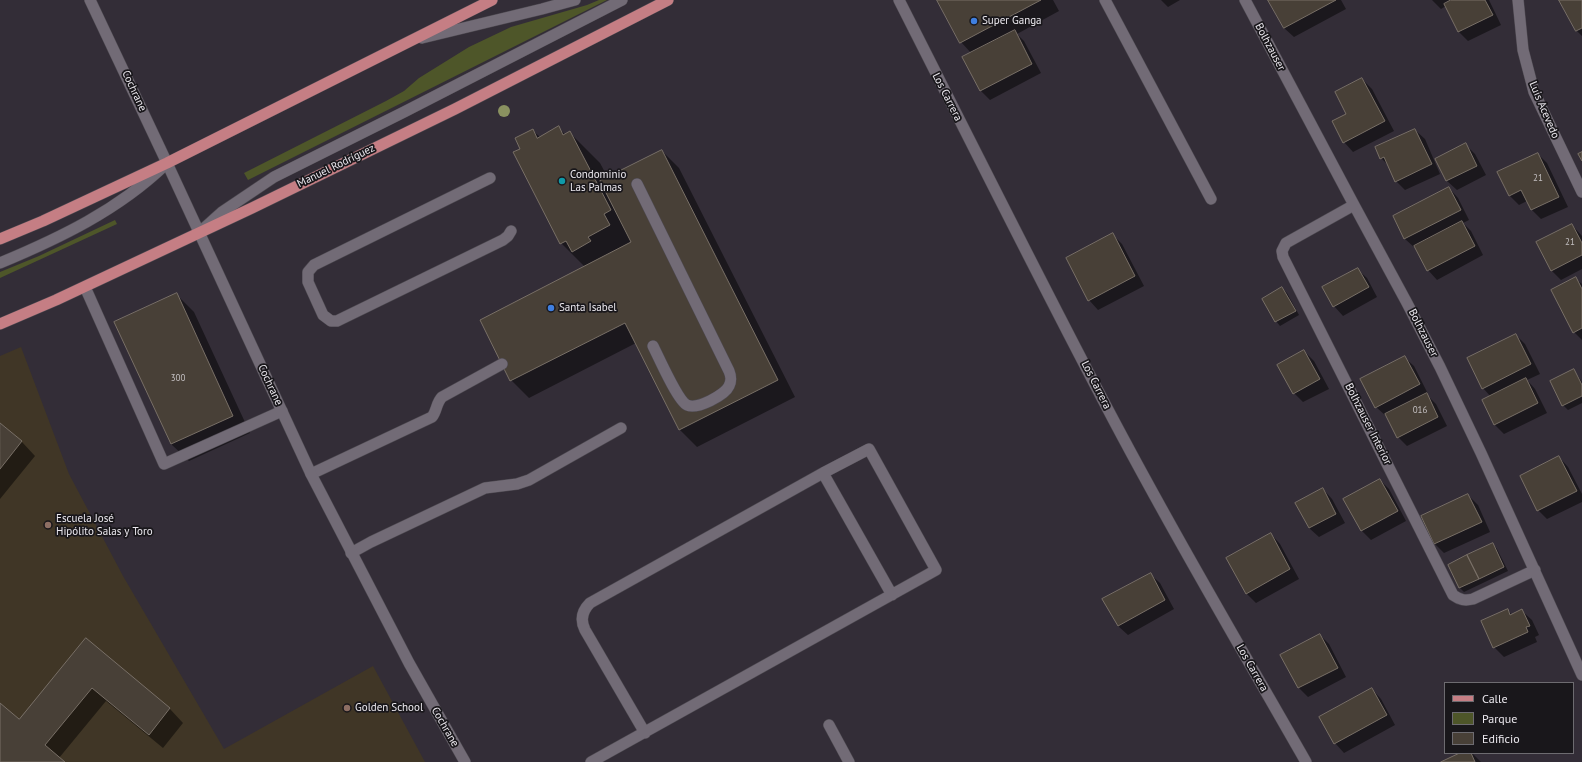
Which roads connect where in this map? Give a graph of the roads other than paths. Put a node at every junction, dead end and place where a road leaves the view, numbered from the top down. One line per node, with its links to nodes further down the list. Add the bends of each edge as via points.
1 (90, 0): 11 (street, Cochrane)
2 (492, 0): 10 (main road)
3 (575, 0): 10 (street)
4 (622, 0): 18 (street, via 274,177 222,212)
5 (668, 0): 18 (main road, Manuel Rodríguez, via 455,109)
6 (899, 0): 38 (street, Los Carrera, via 1019,239 1157,500)
7 (1105, 0): 15 (street)
8 (1245, 0): 16 (street, Bolhzauser)
9 (1518, 0): 14 (street, Luis Acevedo, via 1523,50 1534,92)
10 (417, 39): 11 (main road)
11 (167, 163): 18 (street, Cochrane); 19 (main road); 20 (street, via 137,189 93,218)
12 (490, 178): 17 (street, via 314,265 308,272 308,282 323,315 331,321 337,321 503,240)
13 (637, 184): 23 (street, via 729,371 729,386 723,393 703,404 696,407 688,406 680,400)
14 (1582, 192)
15 (1211, 199)
16 (1354, 205): 30 (street, Bolhzauser, via 1408,303); 30 (street, Bolhzauser Interior, via 1286,243 1282,251 1283,257 1454,595 1467,601)
17 (511, 231)
18 (199, 233): 21 (main road, Manuel Rodríguez); 25 (street, Cochrane)
19 (0, 239)
20 (0, 263)
21 (85, 287): 22 (main road, Manuel Rodríguez); 25 (street, via 164,464)
22 (0, 324)
23 (653, 346)
24 (502, 364): 28 (street, via 442,397 432,417)
25 (282, 411): 28 (street, Cochrane)
26 (621, 428): 29 (street, via 529,480 485,488)
27 (823, 473): 31 (street); 31 (street, via 869,449 936,570); 34 (street, via 586,607 582,615 585,630)
28 (311, 474): 29 (street, Cochrane)
29 (351, 553): 35 (street, Cochrane)
30 (1535, 570): 32 (street, Bolhzauser)
31 (892, 595): 34 (street)
32 (1582, 674)
33 (829, 725): 37 (street)
34 (645, 733): 36 (street)
35 (465, 762)
36 (591, 762)
37 (849, 762)
38 (1306, 762)

